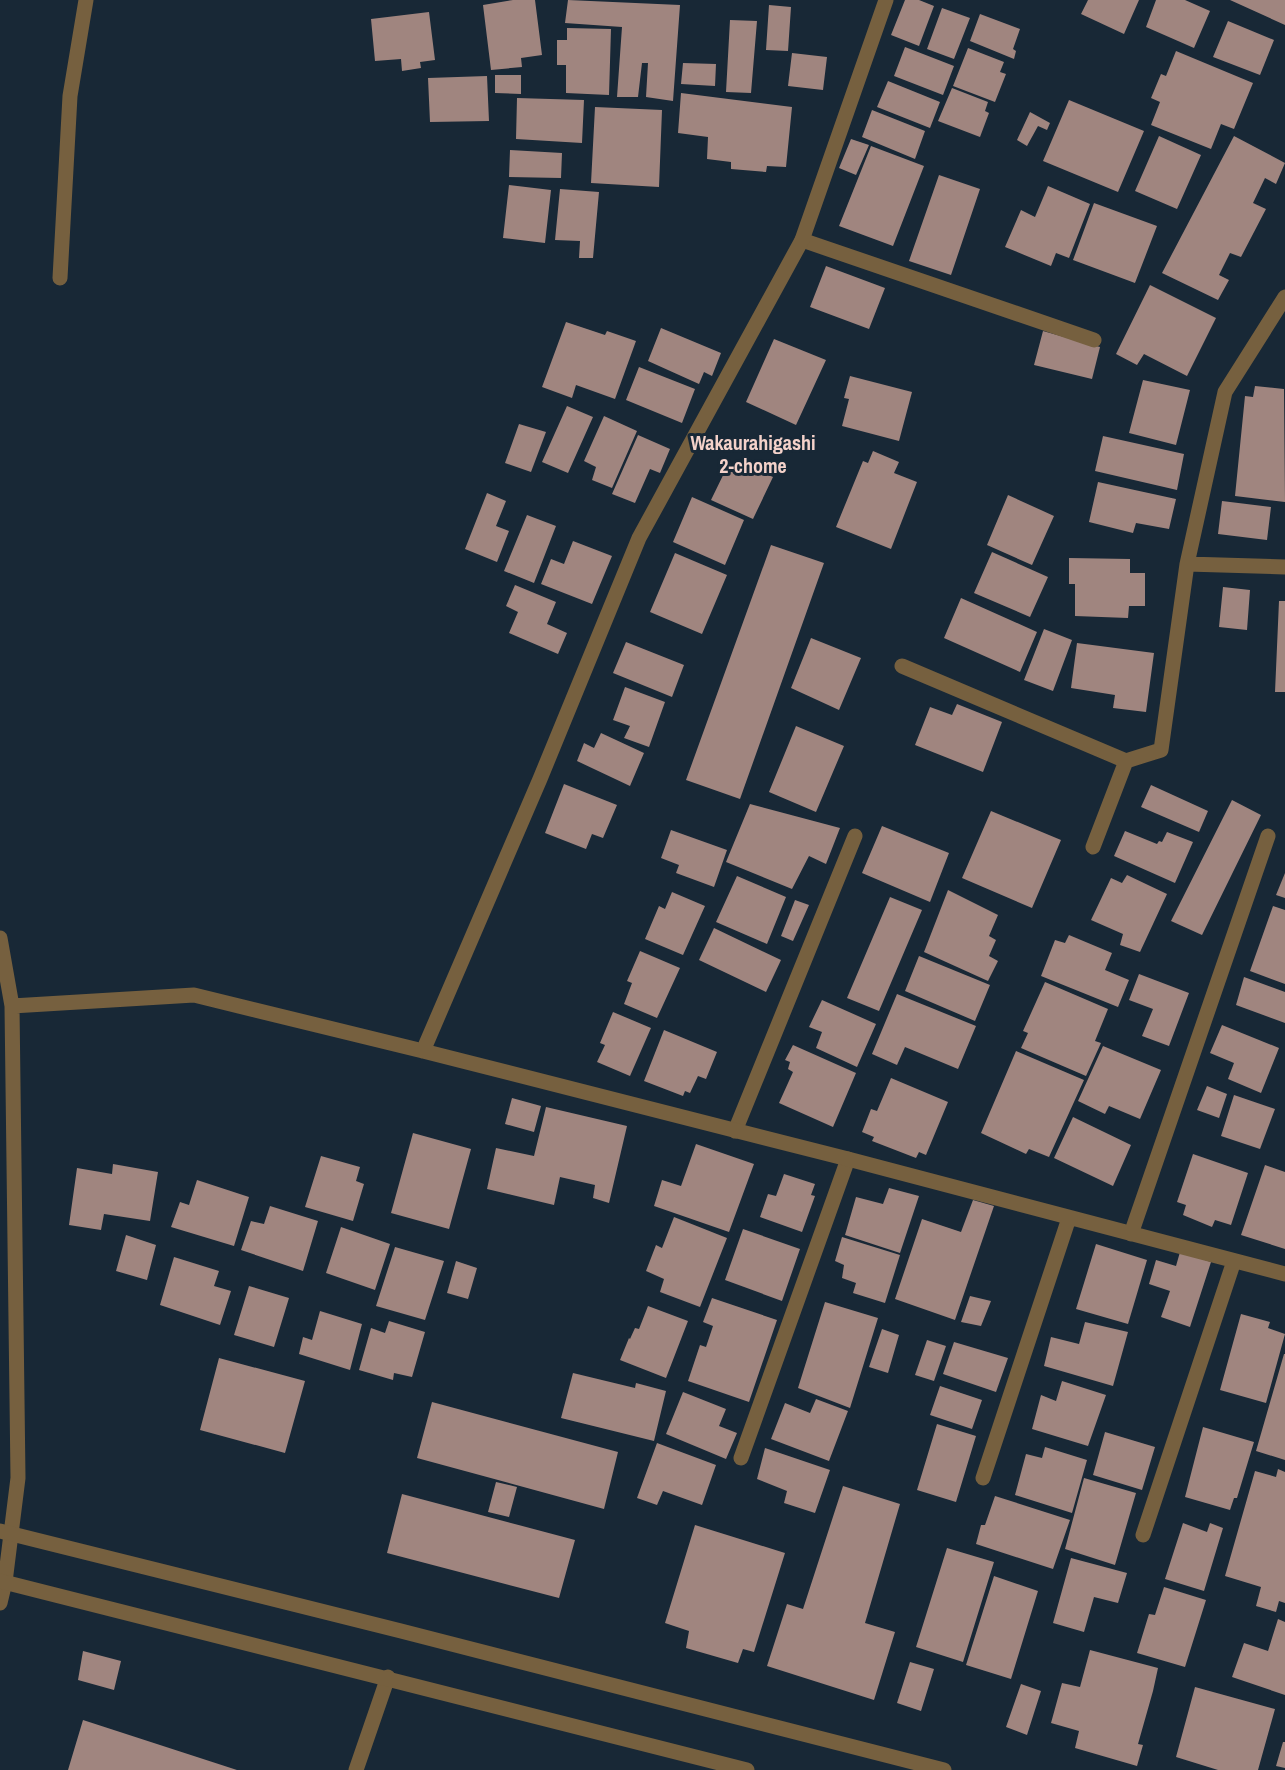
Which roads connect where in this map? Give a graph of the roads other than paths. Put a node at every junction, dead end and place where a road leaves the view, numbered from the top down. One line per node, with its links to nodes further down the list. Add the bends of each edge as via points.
1 (86, 0): 4 (street, via 70,96)
2 (886, 0): 3 (street)
3 (802, 240): 6 (street); 16 (street, via 639,538)
4 (60, 278)
5 (1285, 297): 7 (street, via 1225,392)
6 (1094, 340)
7 (1187, 564): 8 (street); 10 (street, via 1161,750)
8 (1285, 567)
9 (902, 666): 10 (street)
10 (1126, 761): 13 (street)
11 (855, 836): 17 (street)
12 (1268, 836): 20 (street)
13 (1093, 847)
14 (0, 938): 15 (street)
15 (12, 1006): 16 (street, via 194,995); 25 (street, via 18,1478)
16 (423, 1051): 17 (street)
17 (735, 1131): 18 (street)
18 (848, 1159): 19 (street); 23 (street)
19 (1069, 1218): 20 (street); 24 (street)
20 (1131, 1234): 21 (street)
21 (1234, 1261): 22 (street); 26 (street)
22 (1285, 1274)
23 (741, 1458)
24 (983, 1478)
25 (5, 1532): 27 (street); 32 (street)
26 (1143, 1535)
27 (3, 1581): 28 (street); 29 (street)
28 (0, 1603)
29 (388, 1677): 30 (street); 31 (street)
30 (356, 1770)
31 (747, 1770)
32 (944, 1770)

